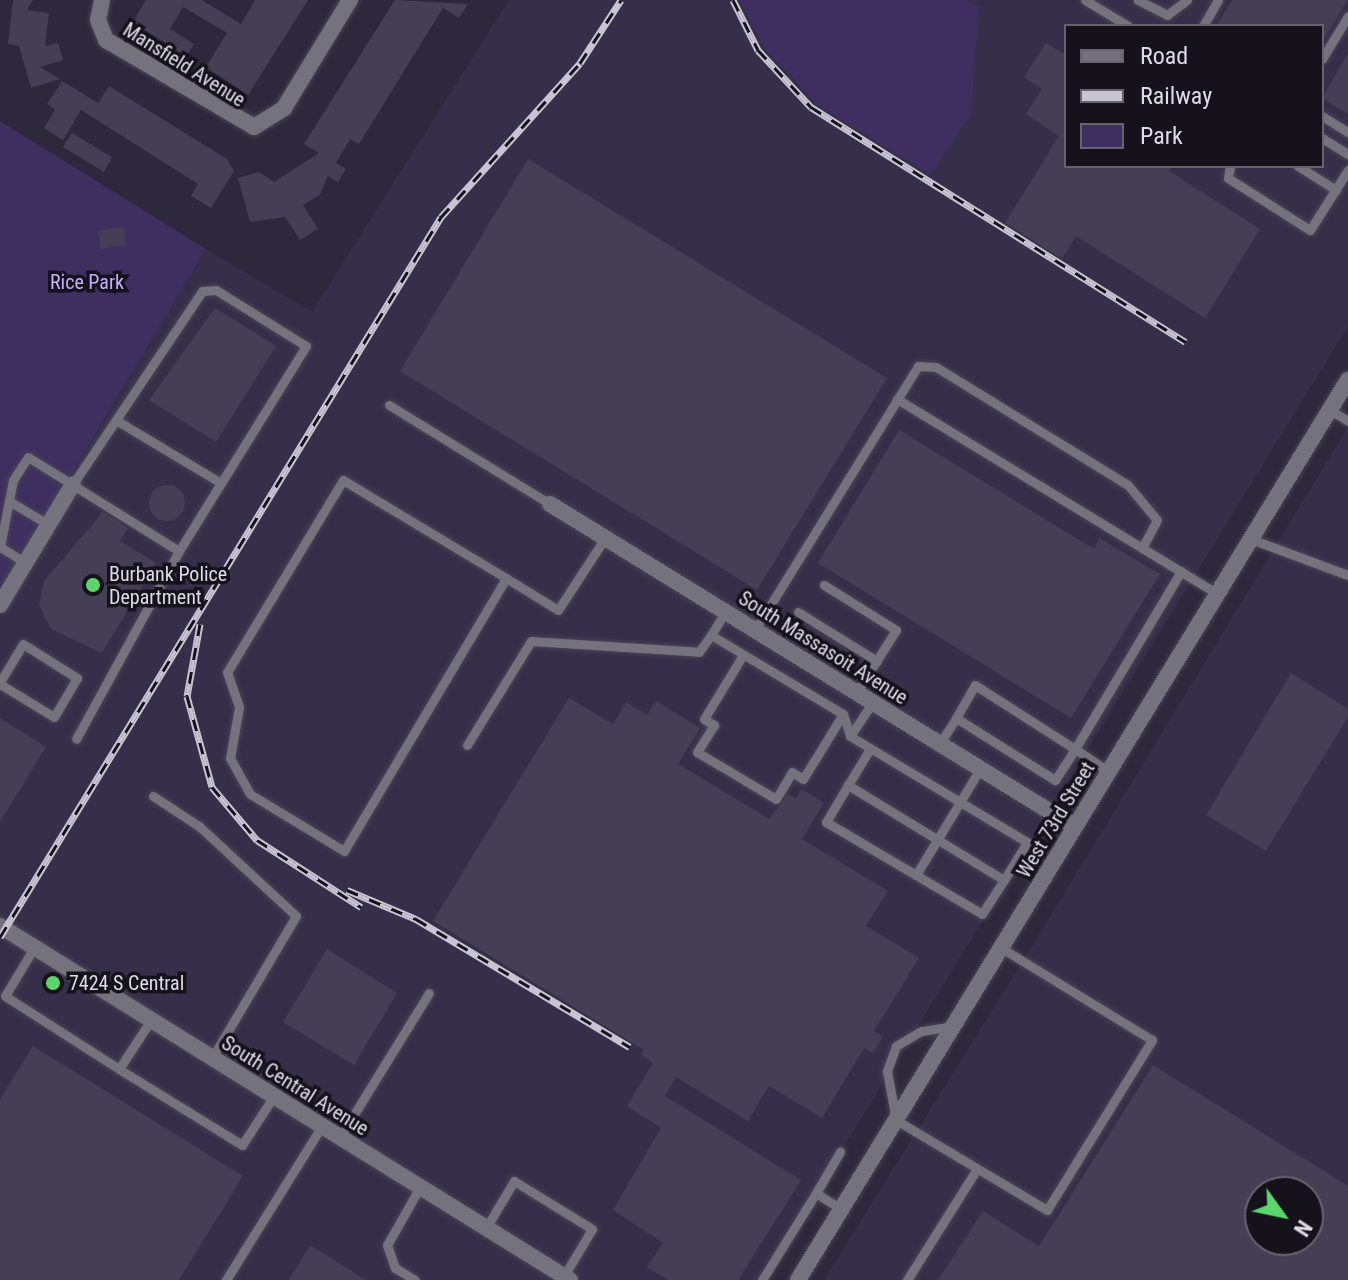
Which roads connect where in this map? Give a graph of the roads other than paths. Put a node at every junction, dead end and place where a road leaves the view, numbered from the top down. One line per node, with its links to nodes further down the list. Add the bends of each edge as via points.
1 (102, 0): 2 (street, Mansfield Avenue, via 99,26 115,46 254,127 284,108)
2 (350, 0)
3 (1085, 0): 8 (lane)
4 (1138, 0): 5 (lane, via 1167,15)
5 (1187, 0)
6 (1218, 0): 9 (lane)
7 (1348, 16): 10 (lane)
8 (1125, 24)
9 (1204, 24)
10 (1324, 56)
11 (1324, 117): 12 (lane)
12 (1348, 132)
13 (1324, 139): 14 (lane)
14 (1348, 154)
15 (1230, 168): 18 (lane, via 1228,178 1310,230)
16 (1301, 168): 18 (lane)
17 (1348, 170): 18 (lane)
18 (1336, 190)
19 (1348, 380): 22 (street, West 73rd Street)
20 (897, 399): 32 (lane); 32 (lane, via 918,366 936,367 1039,429 1151,505 1157,520); 43 (lane)
21 (389, 405): 28 (lane)
22 (1330, 410): 23 (lane); 31 (street, West 73rd Street)
23 (1348, 421)
24 (119, 422): 25 (lane); 25 (lane, via 202,291 216,290 306,346); 26 (lane)
25 (221, 483): 33 (lane)
26 (73, 484): 27 (lane, via 28,457); 29 (street); 33 (lane)
27 (9, 501): 29 (lane); 34 (lane, via 0,547)
28 (550, 504): 30 (street, South Massasoit Avenue)
29 (49, 525): 34 (street)
30 (605, 538): 37 (lane, via 558,610); 41 (street, South Massasoit Avenue)
31 (1251, 539): 36 (lane); 39 (street, West 73rd Street)
32 (1142, 548): 35 (lane)
33 (179, 551): 53 (lane)
34 (26, 563): 40 (street)
35 (1181, 571): 39 (lane); 57 (lane)
36 (1348, 575)
37 (506, 578): 37 (lane, via 344,851 250,794 230,758 239,707 227,672 343,480)
38 (824, 585): 46 (lane, via 896,630)
39 (1218, 594): 59 (street, West 73rd Street)
40 (0, 605)
41 (725, 612): 43 (street, South Massasoit Avenue); 44 (lane)
42 (798, 612): 46 (lane)
43 (755, 630): 48 (street, South Massasoit Avenue)
44 (711, 635): 45 (lane); 55 (lane, via 699,652 531,641)
45 (743, 655): 50 (lane); 50 (lane, via 704,719 714,725 697,752 776,799 792,772 803,779)
46 (877, 661): 48 (lane)
47 (0, 683): 47 (lane, via 23,644 77,678 54,717)
48 (856, 693): 49 (street, South Massasoit Avenue)
49 (872, 703): 52 (lane); 54 (street, South Massasoit Avenue)
50 (843, 714): 52 (lane)
51 (956, 718): 54 (lane); 57 (lane, via 1055,780); 57 (lane, via 975,685)
52 (850, 736): 56 (lane)
53 (76, 739)
54 (940, 743): 58 (street, South Massasoit Avenue)
55 (467, 745)
56 (870, 749): 60 (lane); 62 (lane)
57 (1075, 749): 59 (lane)
58 (980, 769): 62 (lane); 63 (street, South Massasoit Avenue)
59 (1109, 772): 63 (street, West 73rd Street)
60 (848, 785): 64 (lane); 65 (lane, via 826,822)
61 (153, 796): 74 (lane, via 200,827 296,916)
62 (959, 802): 64 (lane); 66 (lane, via 1027,842)
63 (1075, 827): 69 (street, West 73rd Street)
64 (937, 840): 65 (lane); 66 (lane)
65 (916, 875): 66 (lane, via 982,914)
66 (1004, 880)
67 (0, 926): 68 (street, South Central Avenue)
68 (35, 946): 71 (lane); 72 (street, South Central Avenue)
69 (1001, 948): 73 (street, West 73rd Street); 81 (lane, via 1152,1040 1047,1210)
70 (429, 993): 79 (lane)
71 (3, 1001): 75 (lane)
72 (151, 1020): 74 (street, South Central Avenue); 75 (lane)
73 (954, 1026): 77 (street, West 73rd Street); 77 (lane, via 921,1031 896,1046 887,1071)
74 (212, 1058): 76 (street, South Central Avenue)
75 (119, 1069): 76 (lane, via 242,1145)
76 (274, 1096): 78 (street, South Central Avenue)
77 (896, 1120): 81 (lane); 84 (street, West 73rd Street)
78 (322, 1126): 79 (street, South Central Avenue); 87 (lane)
79 (340, 1137): 82 (street, South Central Avenue)
80 (840, 1152): 83 (lane)
81 (977, 1169): 91 (lane)
82 (420, 1187): 85 (street, South Central Avenue); 88 (lane, via 387,1245 395,1268)
83 (816, 1193): 84 (lane); 89 (lane)
84 (841, 1209): 90 (street, West 73rd Street)
85 (486, 1228): 86 (street, South Central Avenue); 86 (lane, via 514,1181 592,1229)
86 (567, 1278)
87 (226, 1280)
88 (415, 1280)
89 (762, 1280)
90 (798, 1280)
91 (907, 1280)

